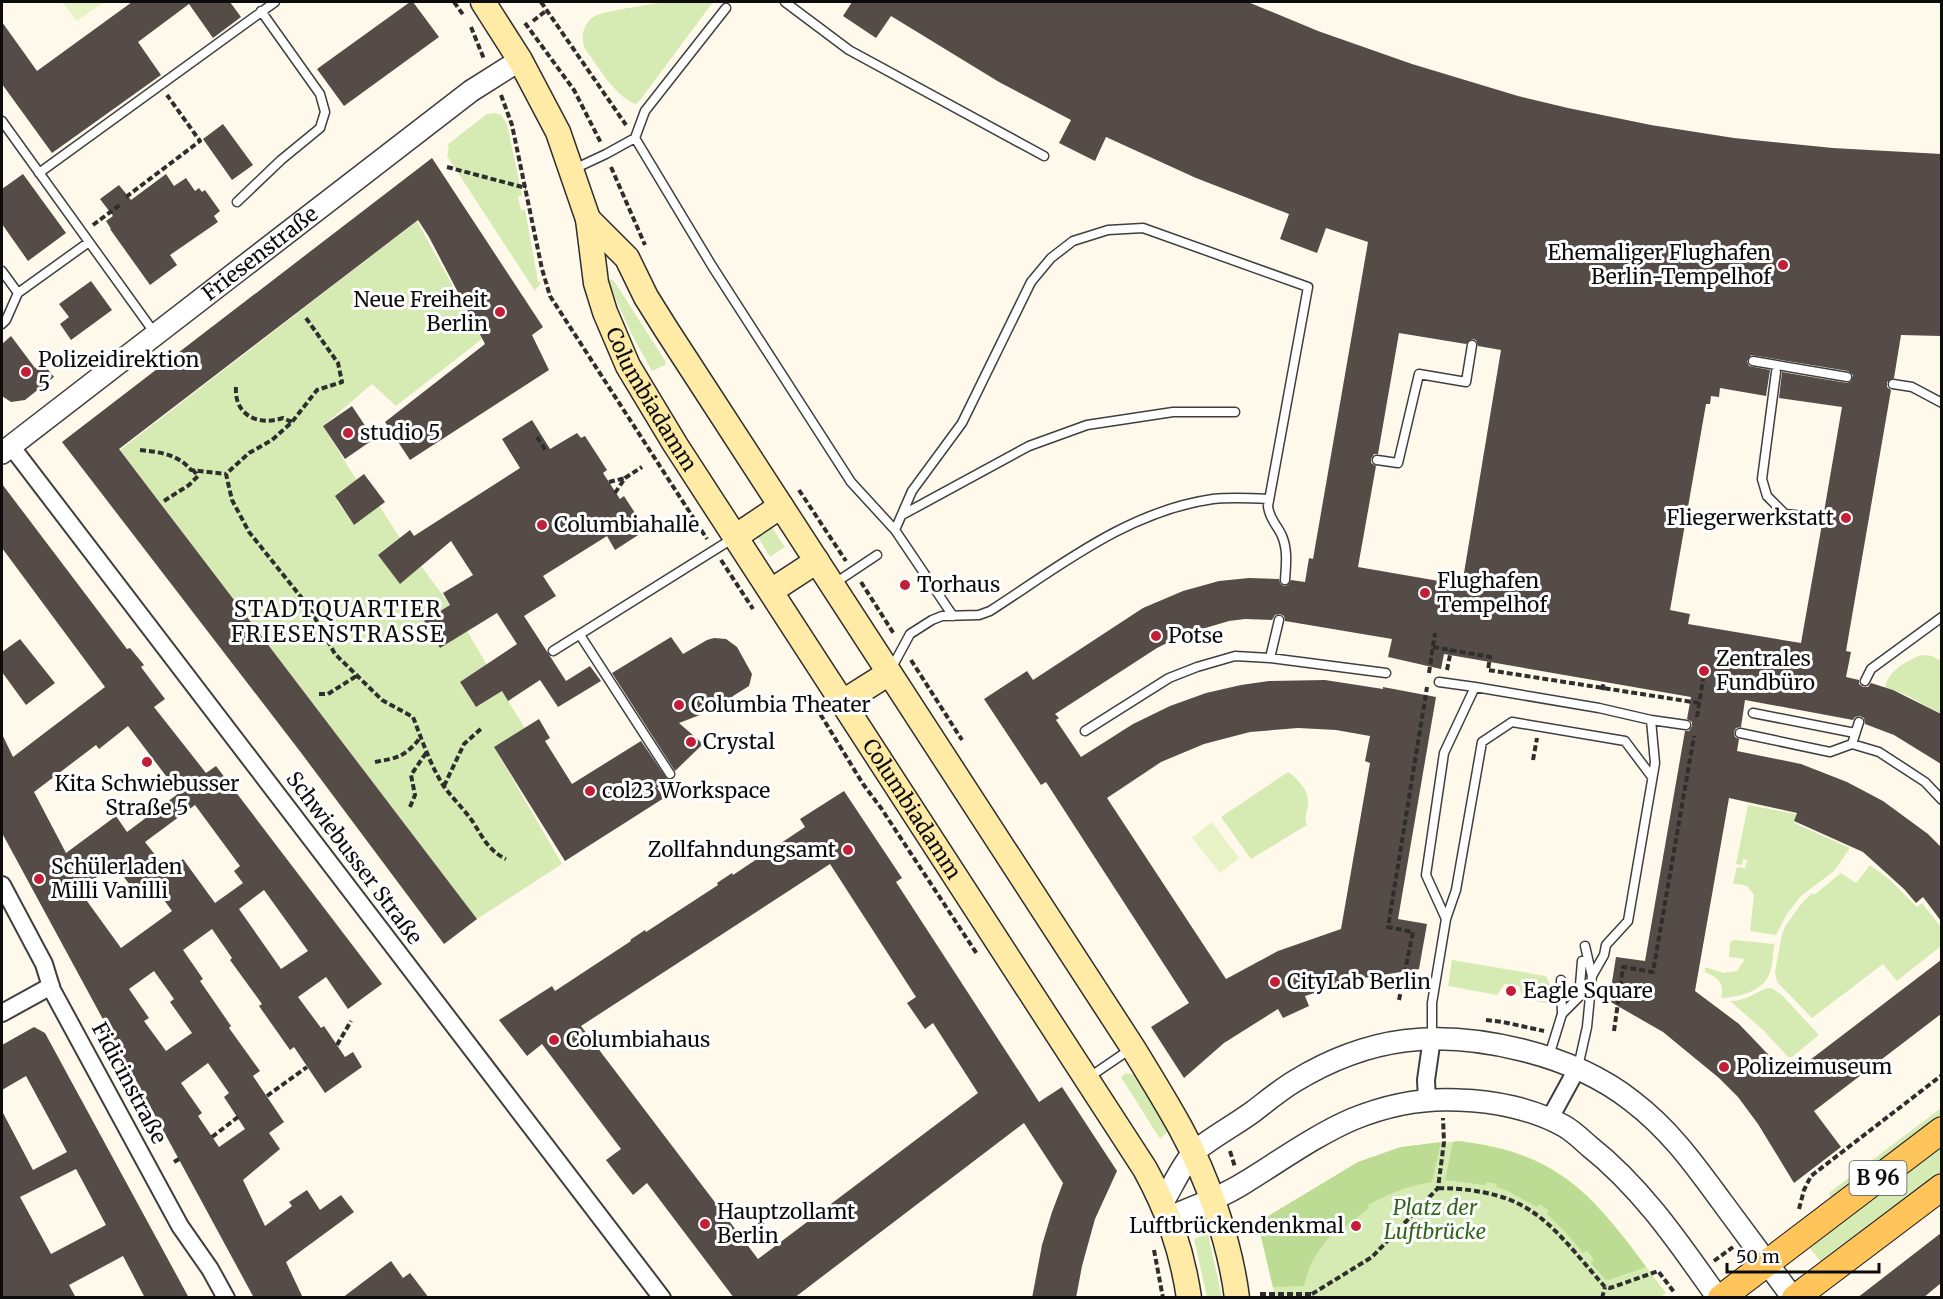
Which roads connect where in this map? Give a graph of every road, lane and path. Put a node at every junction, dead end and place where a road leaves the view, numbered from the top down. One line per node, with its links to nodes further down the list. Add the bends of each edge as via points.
1 (274, 2): 8 (lane)
2 (454, 2): 11 (path, via 469,23)
3 (483, 2): 12 (main road, Columbiadamm)
4 (541, 2): 7 (path)
5 (785, 2): 18 (lane, via 849,50)
6 (726, 8): 16 (lane, via 645,111)
7 (547, 10): 10 (path); 16 (path)
8 (261, 11): 13 (lane); 24 (lane, via 320,94 326,112 320,129)
9 (522, 19): 17 (path, via 574,90)
10 (533, 21)
11 (480, 50)
12 (520, 60): 20 (main road, Columbiadamm, via 558,132); 34 (street, Friesenstraße, via 471,92)
13 (160, 85): 21 (lane); 23 (path, via 200,141)
14 (506, 104): 22 (path)
15 (2, 121): 21 (lane)
16 (635, 138): 17 (lane); 61 (lane, via 851,482)
17 (606, 154): 20 (lane); 29 (path)
18 (1044, 156)
19 (447, 167): 22 (path)
20 (572, 170): 26 (main road, Columbiadamm)
21 (39, 173): 27 (lane)
22 (526, 188): 63 (path, via 550,296)
23 (126, 197)
24 (237, 202)
25 (121, 204): 27 (path)
26 (588, 219): 58 (main road, Columbiadamm, via 627,258 651,305); 62 (main road, Columbiadamm, via 597,283 628,366)
27 (82, 233): 28 (lane)
28 (88, 242): 31 (lane); 34 (lane)
29 (650, 255)
30 (2, 271): 31 (lane)
31 (18, 293): 33 (lane)
32 (306, 318): 43 (path, via 338,363 342,382 317,390)
33 (2, 324)
34 (156, 335): 45 (street, Friesenstraße)
35 (1472, 345): 48 (lane, via 1466,382 1419,374 1398,463)
36 (1753, 361): 38 (lane)
37 (1776, 372): 60 (lane, via 1762,478 1767,496 1785,514)
38 (1847, 377)
39 (1893, 384): 41 (lane, via 1912,387)
40 (236, 387): 43 (path, via 243,412 255,419 270,422 283,418)
41 (1941, 403)
42 (1235, 412): 59 (lane, via 1173,412 1087,425 1029,446)
43 (292, 422): 51 (path)
44 (537, 437): 47 (path)
45 (6, 450): 165 (street, Schwiebusser Straße)
46 (140, 450): 50 (path, via 172,456)
47 (546, 451)
48 (1377, 460)
49 (642, 467): 52 (path)
50 (193, 470): 51 (path); 57 (path, via 198,476)
51 (226, 474): 85 (path, via 231,500 249,532 309,606 335,654)
52 (626, 478): 53 (path); 55 (path)
53 (609, 482)
54 (794, 482): 66 (path)
55 (615, 493)
56 (1268, 499): 59 (lane, via 1308,287 1143,228 1131,228 1108,230 1073,241 1051,258 1031,282 962,423 912,491); 67 (lane, via 1268,513 1284,539); 71 (lane, via 1214,499 1135,522 1099,540 990,611)
57 (164, 501)
58 (781, 506): 62 (main road); 65 (main road, Columbiadamm)
59 (902, 515): 61 (lane)
60 (1823, 518)
61 (895, 530): 71 (lane)
62 (735, 537): 63 (lane); 69 (main road, Columbiadamm)
63 (714, 550): 70 (path); 75 (lane)
64 (877, 555): 66 (lane)
65 (817, 561): 68 (main road, Columbiadamm); 69 (main road)
66 (853, 571): 68 (lane); 76 (path)
67 (1286, 580)
68 (832, 585): 83 (main road, Columbiadamm)
69 (771, 591): 95 (main road, Columbiadamm)
70 (754, 610)
71 (953, 616): 76 (lane, via 932,620 910,634)
72 (1941, 617): 88 (lane, via 1871,669)
73 (1279, 620): 80 (lane)
74 (1435, 633): 77 (path)
75 (580, 635): 79 (lane); 114 (lane)
76 (903, 647): 83 (lane); 97 (path)
77 (1433, 647): 78 (path); 127 (path, via 1388,927 1413,932)
78 (1450, 650): 81 (path); 87 (path, via 1490,657 1488,670)
79 (553, 651)
80 (1270, 658): 84 (lane); 104 (lane, via 1235,656 1197,667 1155,687)
81 (1448, 669)
82 (1548, 672): 87 (path)
83 (889, 673): 95 (main road); 134 (main road, Columbiadamm)
84 (1386, 673)
85 (358, 675): 94 (path, via 328,694); 108 (path, via 382,700 413,717)
86 (1703, 679): 96 (path)
87 (1546, 680): 92 (path)
88 (1865, 681)
89 (1439, 682): 91 (lane)
90 (1604, 682): 92 (path)
91 (1475, 687): 99 (lane); 121 (lane, via 1444,753 1426,875)
92 (1602, 689): 96 (path)
93 (807, 692): 110 (path)
94 (319, 694)
95 (843, 702): 139 (main road, Columbiadamm)
96 (1699, 703): 100 (path)
97 (941, 704)
98 (1753, 713): 106 (lane)
99 (1651, 720): 102 (lane); 115 (lane, via 1655,763)
100 (1696, 721)
101 (1859, 722): 106 (lane)
102 (1691, 726): 131 (path, via 1653,972 1623,967)
103 (483, 727): 116 (path, via 464,744)
104 (1085, 731)
105 (1538, 733): 112 (path)
106 (1855, 733): 109 (lane)
107 (1740, 734): 109 (lane, via 1830,752)
108 (421, 737): 111 (path); 113 (path, via 397,759)
109 (1852, 744): 117 (lane, via 1879,752 1925,782)
110 (840, 749)
111 (426, 753): 116 (path); 118 (path, via 411,775 415,795)
112 (1533, 760)
113 (375, 762)
114 (670, 774)
115 (1652, 777): 121 (lane, via 1625,741 1512,722 1482,742 1456,890); 124 (lane, via 1628,921 1606,945)
116 (444, 786): 119 (path, via 486,844)
117 (1941, 800)
118 (410, 807)
119 (506, 859)
120 (2, 885): 126 (street, Fidicinstraße, via 44,964)
121 (1446, 919): 132 (lane, via 1432,1003)
122 (1585, 946): 124 (lane)
123 (1582, 960): 129 (lane, via 1579,997)
124 (1592, 976): 137 (lane)
125 (1561, 980): 129 (lane)
126 (51, 986): 128 (street); 164 (street, Fidicinstraße, via 180,1226)
127 (1399, 1000)
128 (2, 1012)
129 (1562, 1014): 135 (lane)
130 (351, 1021): 133 (path)
131 (1614, 1031)
132 (1432, 1038): 135 (street, via 1462,1039); 141 (street, via 1426,1080); 147 (street, via 1371,1047 1310,1072)
133 (337, 1045)
134 (1133, 1048): 139 (lane); 147 (main road, Columbiadamm)
135 (1549, 1057): 137 (street)
136 (307, 1067): 140 (path)
137 (1578, 1067): 143 (street); 159 (street, via 1615,1088 1683,1148)
138 (1941, 1075): 155 (path, via 1811,1176)
139 (1088, 1078): 154 (main road, Columbiadamm)
140 (267, 1096)
141 (1435, 1099): 143 (street, via 1483,1100); 152 (path, via 1444,1142); 153 (street, via 1385,1107 1353,1119)
142 (238, 1117): 145 (path)
143 (1549, 1120): 169 (street, via 1565,1127 1630,1182)
144 (1941, 1130): 159 (main road, B 96)
145 (212, 1137)
146 (1228, 1147): 150 (path)
147 (1193, 1153): 153 (main road); 154 (street)
148 (179, 1159): 149 (path)
149 (174, 1162)
150 (1237, 1170)
151 (1941, 1187): 170 (main road, B 96)
152 (1438, 1188): 160 (path, via 1501,1196 1518,1203 1553,1227); 163 (path, via 1372,1257)
153 (1211, 1200): 154 (street); 162 (main road)
154 (1166, 1209): 167 (main road)
155 (1797, 1214)
156 (1738, 1243): 158 (path)
157 (1153, 1244): 166 (path)
158 (1711, 1263)
159 (1767, 1263): 169 (main road, B 96); 170 (street)
160 (1605, 1287): 161 (path, via 1658,1271); 168 (path)
161 (1674, 1292)
162 (1248, 1296): 163 (path)
163 (1312, 1296)
164 (226, 1298)
165 (662, 1298)
166 (1163, 1298)
167 (1189, 1298)
168 (1602, 1298)
169 (1720, 1298)
170 (1794, 1298)

